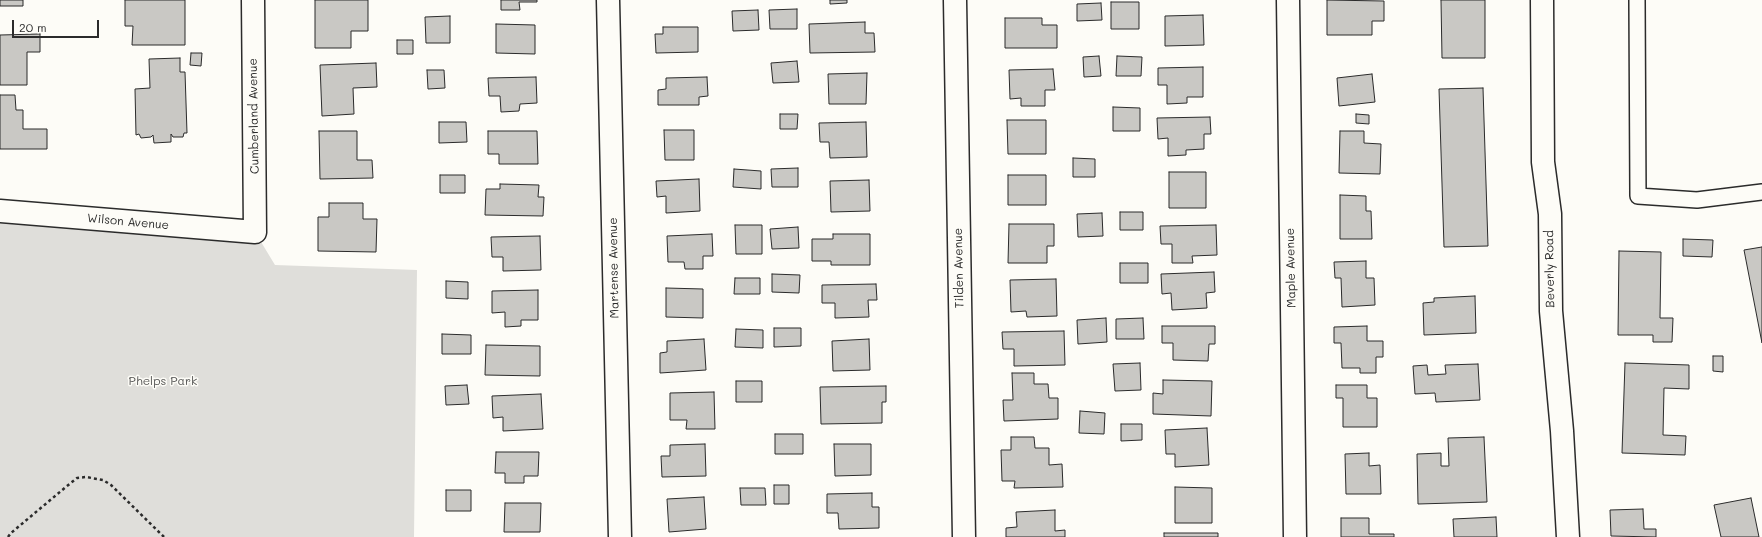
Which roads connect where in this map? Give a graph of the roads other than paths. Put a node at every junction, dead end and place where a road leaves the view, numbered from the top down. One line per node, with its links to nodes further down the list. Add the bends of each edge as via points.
1 (253, 0): 9 (street, Cumberland Avenue)
2 (608, 0): 10 (street, Martense Avenue)
3 (955, 0): 11 (street, Tilden Avenue)
4 (1288, 0): 12 (street, Maple Avenue)
5 (1542, 0): 13 (street, Beverly Road, via 1542,162 1550,214 1551,311)
6 (1637, 0): 7 (lane, via 1638,196 1698,200)
7 (1762, 192)
8 (0, 211): 9 (street, Wilson Avenue)
9 (255, 232)
10 (620, 537)
11 (964, 537)
12 (1295, 537)
13 (1568, 537)

